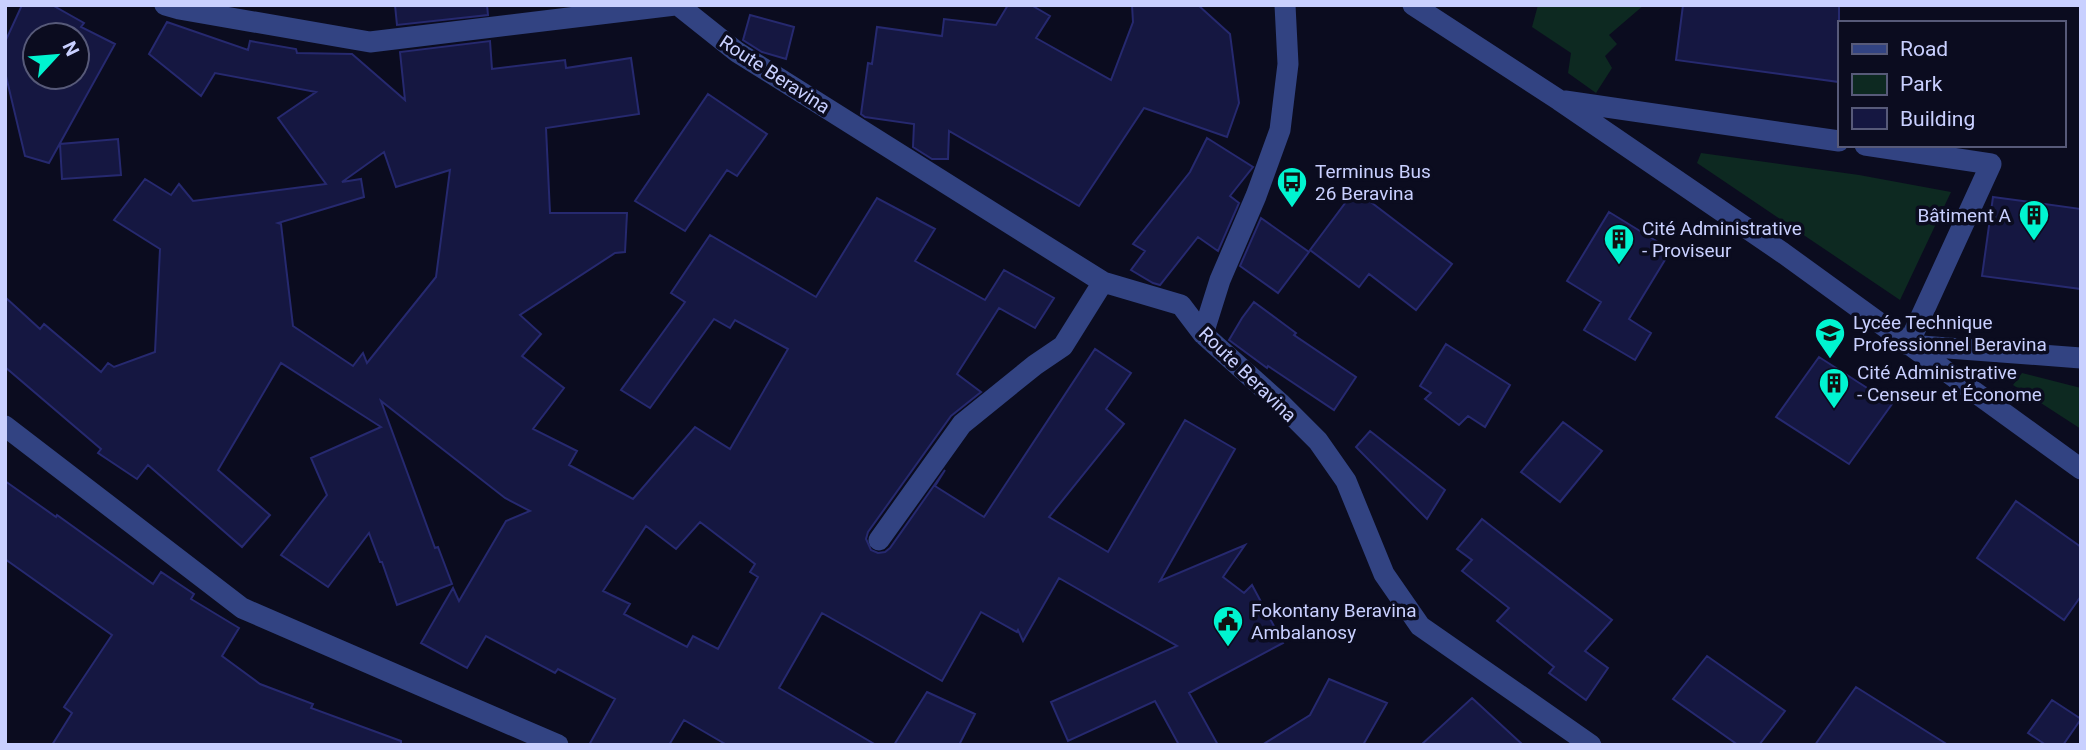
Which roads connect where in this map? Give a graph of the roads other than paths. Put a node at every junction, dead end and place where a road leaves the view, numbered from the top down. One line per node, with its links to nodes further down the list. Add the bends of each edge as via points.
1 (165, 5): 2 (street, via 370,42)
2 (676, 5): 8 (street, Route Beravina, via 737,52)
3 (1285, 5): 9 (street, via 1289,64 1280,130)
4 (1413, 5): 5 (street)
5 (1559, 100): 6 (street); 10 (street)
6 (1838, 141)
7 (1878, 147): 10 (street, via 1992,164)
8 (1103, 282): 9 (street, Route Beravina, via 1181,305); 14 (street, via 1063,346 962,424)
9 (1203, 334): 16 (street, Route Beravina, via 1318,441 1346,481 1384,574 1420,626)
10 (1908, 345): 11 (street); 13 (street)
11 (2081, 358)
12 (5, 426): 15 (street, via 242,608)
13 (2081, 469)
14 (879, 540)
15 (558, 745)
16 (1591, 745)

